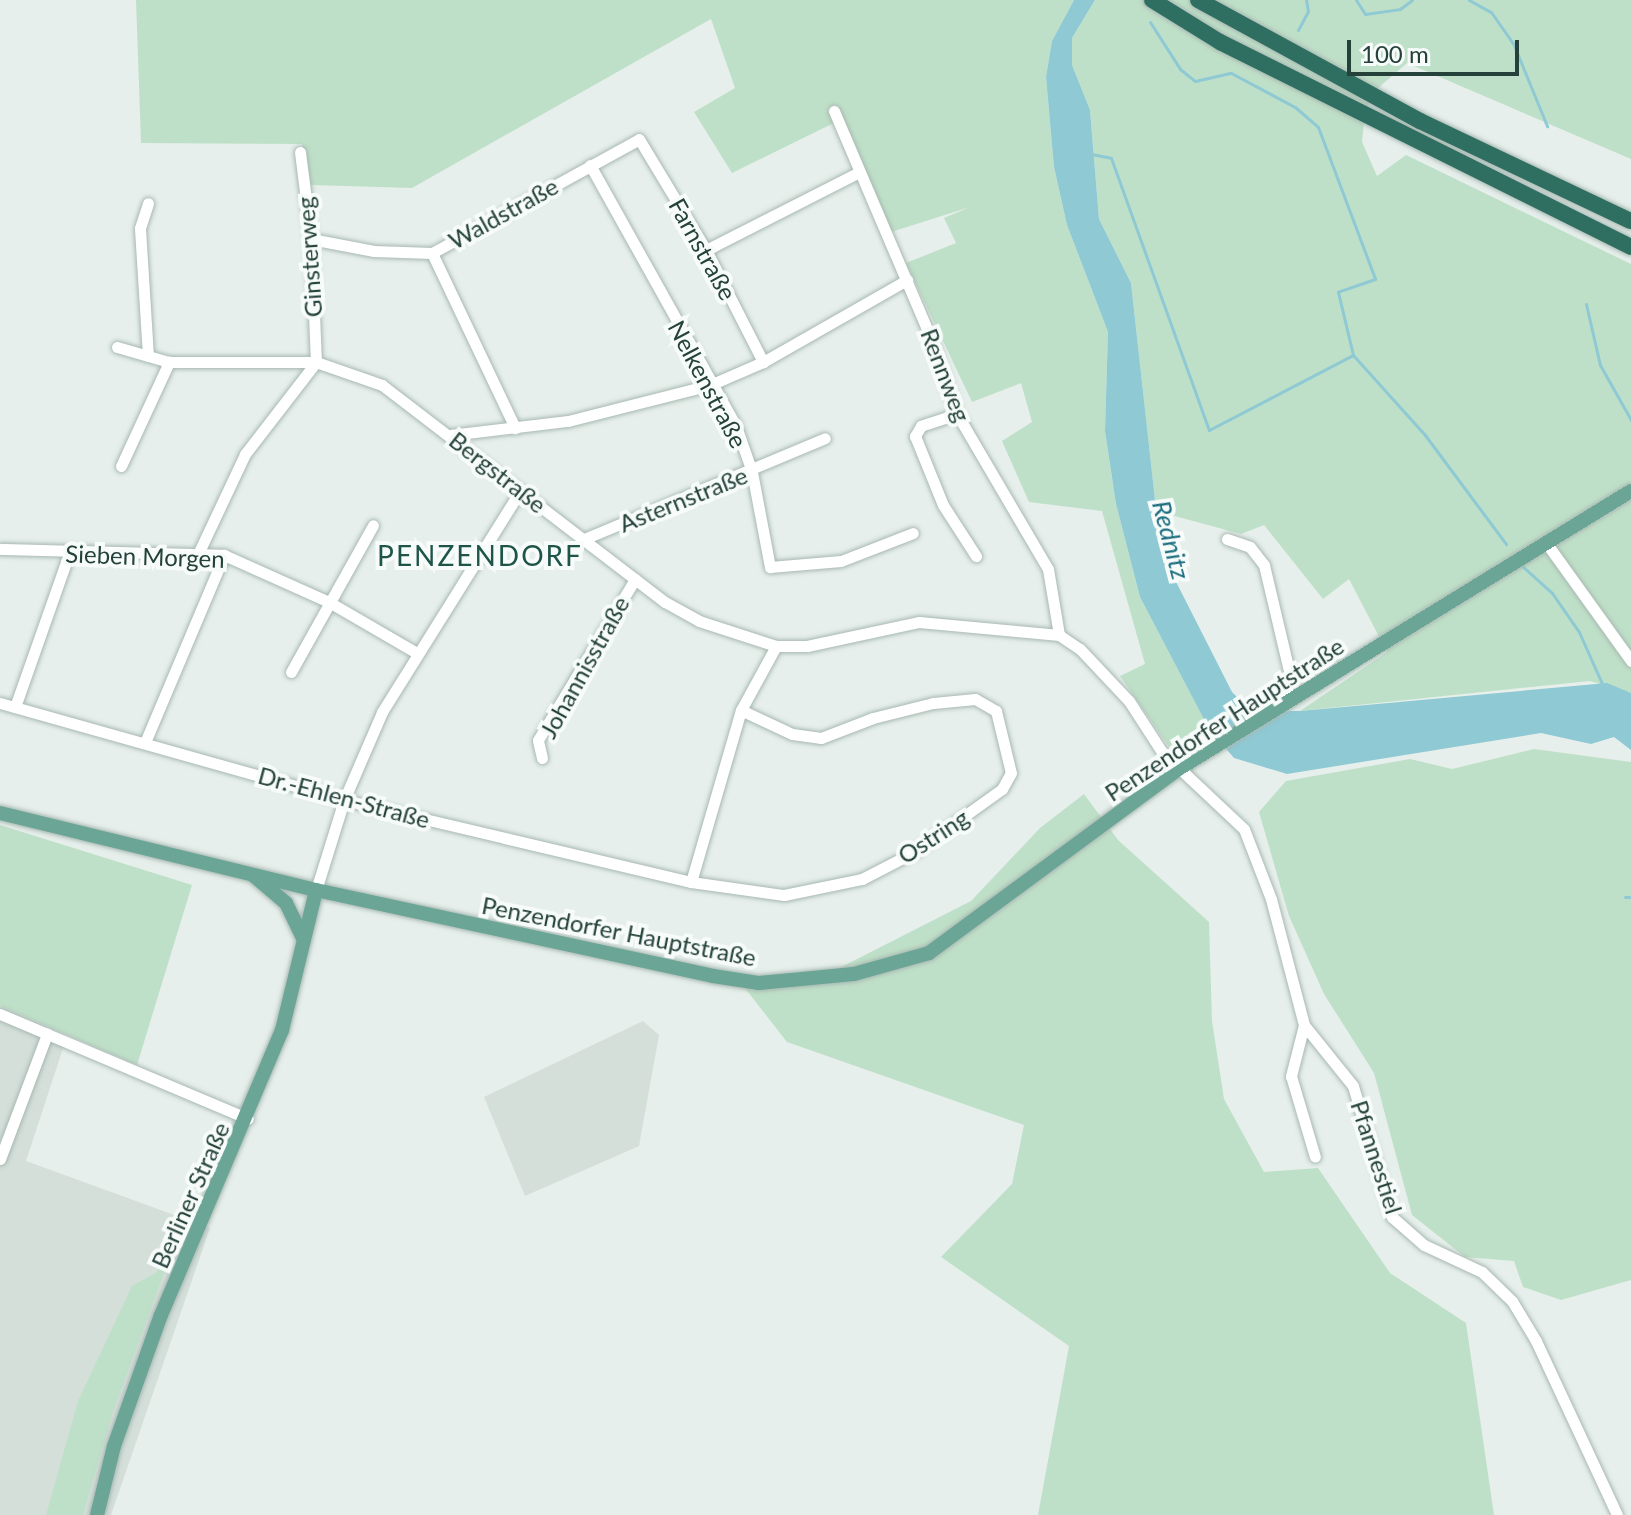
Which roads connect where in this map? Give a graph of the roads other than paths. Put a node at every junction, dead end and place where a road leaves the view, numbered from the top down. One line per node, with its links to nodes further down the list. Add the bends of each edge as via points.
1 (1152, 0): 11 (highway, via 1220,42)
2 (1198, 0): 9 (highway, via 1420,121)
3 (834, 111): 7 (street, Rennweg)
4 (639, 139): 6 (street, Waldstraße); 12 (street, Farnstraße)
5 (300, 152): 10 (street, Ginsterweg)
6 (590, 165): 13 (street, Waldstraße); 20 (street, Nelkenstraße)
7 (857, 173): 12 (street); 14 (street, Rennweg)
8 (148, 203): 16 (street, via 140,228)
9 (1631, 221)
10 (311, 239): 13 (street, Waldstraße, via 374,251); 18 (street, Ginsterweg)
11 (1631, 247)
12 (706, 250): 19 (street, Farnstraße)
13 (432, 253): 22 (street)
14 (907, 280): 19 (street); 21 (street, Rennweg)
15 (117, 347): 16 (street, Bergstraße)
16 (148, 356): 17 (street, Bergstraße)
17 (169, 362): 18 (street, Bergstraße); 25 (street)
18 (316, 362): 23 (street, Bergstraße, via 382,385); 36 (street, via 245,454)
19 (763, 362): 20 (street)
20 (710, 385): 22 (street, via 568,421); 26 (street, Nelkenstraße, via 736,426)
21 (957, 414): 38 (street, via 921,426 915,436 943,505); 41 (street, Rennweg, via 1048,569)
22 (515, 428): 23 (street)
23 (450, 435): 27 (street, Bergstraße)
24 (825, 438): 26 (street, Asternstraße)
25 (121, 466)
26 (752, 472): 30 (street, Nelkenstraße, via 770,567 810,568 841,561); 31 (street, Asternstraße)
27 (520, 491): 31 (street, Bergstraße); 43 (street)
28 (1631, 491): 33 (main road, Penzendorfer Hauptstraße)
29 (373, 525): 40 (street)
30 (913, 533)
31 (584, 539): 39 (street, Bergstraße)
32 (1227, 539): 47 (street, via 1250,547 1264,565 1290,675)
33 (1547, 544): 44 (street); 47 (main road, Penzendorfer Hauptstraße)
34 (0, 549): 35 (street, Sieben Morgen)
35 (69, 554): 36 (street, Sieben Morgen); 48 (street)
36 (198, 554): 37 (street, Sieben Morgen)
37 (224, 555): 40 (street, Sieben Morgen); 50 (street)
38 (976, 556)
39 (635, 579): 42 (street, Bergstraße, via 699,621); 51 (street, Johannisstraße, via 538,740)
40 (329, 602): 43 (street, Sieben Morgen); 45 (street)
41 (1059, 635): 42 (street, Bergstraße, via 919,622 807,646); 52 (street, via 1107,674 1162,752)
42 (776, 646): 49 (street)
43 (417, 653): 53 (street, via 382,712)
44 (1631, 661)
45 (291, 672)
46 (0, 703): 48 (street, Dr.-Ehlen-Straße)
47 (1279, 706): 52 (main road, Penzendorfer Hauptstraße)
48 (15, 707): 50 (street, Dr.-Ehlen-Straße)
49 (741, 710): 56 (street); 56 (street, Ostring, via 792,734 821,738 873,718 975,699 996,711 1011,773 1002,789 939,834 862,879 784,895)
50 (146, 740): 53 (street, Dr.-Ehlen-Straße)
51 (542, 758)
52 (1180, 768): 57 (main road, Penzendorfer Hauptstraße, via 929,953 854,974 759,983 713,976); 60 (street, Pfannestiel, via 1244,829 1271,899)
53 (344, 800): 56 (street, Dr.-Ehlen-Straße); 57 (street)
54 (0, 813): 55 (main road, Penzendorfer Hauptstraße)
55 (250, 874): 57 (main road, Penzendorfer Hauptstraße); 58 (main road, via 286,903)
56 (691, 882)
57 (316, 890): 58 (main road, Berliner Straße)
58 (304, 941): 62 (main road, Berliner Straße, via 282,1030)
59 (0, 1014): 61 (street)
60 (1304, 1025): 63 (street, via 1291,1076); 66 (street, Pfannestiel, via 1353,1086 1392,1217 1424,1245 1482,1272 1512,1301)
61 (47, 1034): 62 (street); 64 (street)
62 (248, 1119): 65 (main road, Berliner Straße, via 161,1315 114,1446)
63 (1315, 1157)
64 (0, 1159)
65 (97, 1515)
66 (1617, 1515)

